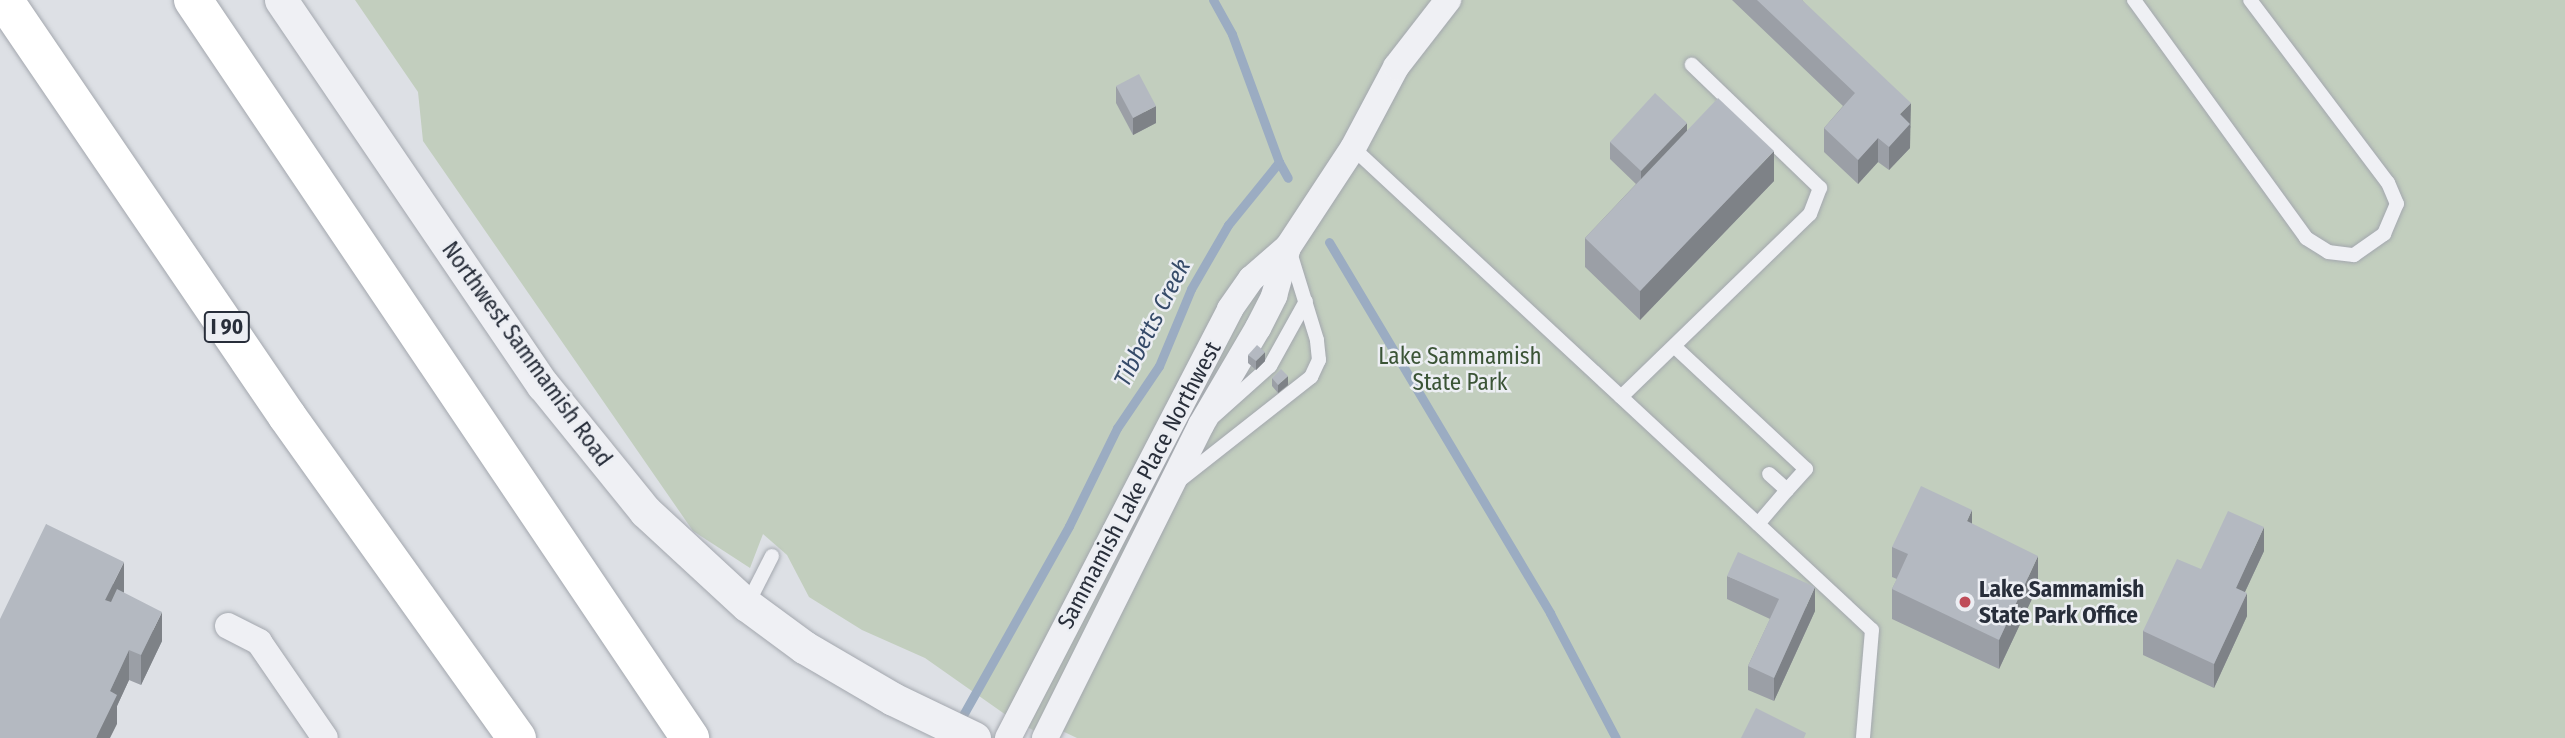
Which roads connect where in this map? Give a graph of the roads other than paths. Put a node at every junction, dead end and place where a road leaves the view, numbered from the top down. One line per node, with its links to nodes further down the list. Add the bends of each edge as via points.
1 (4, 0): 21 (highway, I 90, via 287,416)
2 (193, 0): 25 (highway)
3 (281, 0): 19 (street, Northwest Sammamish Road, via 543,385 670,538)
4 (1448, 0): 8 (street, Sammamish Lake Place Northwest, via 1396,67)
5 (2134, 0): 6 (lane, via 2306,239 2328,252 2354,255 2385,234 2397,204 2388,183)
6 (2250, 0)
7 (1692, 65): 11 (lane, via 1819,188 1810,214)
8 (1353, 148): 9 (street, Sammamish Lake Place Northwest); 12 (lane)
9 (1288, 247): 10 (lane); 13 (street, Sammamish Lake Place Northwest, via 1274,296); 27 (street, Sammamish Lake Place Northwest, via 1251,279 1230,309)
10 (1306, 302): 13 (lane, via 1270,366 1243,394); 15 (lane, via 1319,360 1311,377)
11 (1675, 347): 12 (lane); 16 (lane, via 1806,469)
12 (1621, 397): 17 (lane)
13 (1201, 425): 15 (street, Sammamish Lake Place Northwest)
14 (1769, 474): 16 (lane)
15 (1168, 490): 28 (street, Sammamish Lake Place Northwest)
16 (1787, 491): 17 (lane)
17 (1758, 524): 29 (lane, via 1872,630)
18 (772, 556): 19 (lane)
19 (747, 605): 26 (street, Northwest Sammamish Road, via 833,665)
20 (228, 626): 22 (street, via 259,642)
21 (457, 651): 23 (highway); 24 (highway, I 90)
22 (325, 738)
23 (509, 738)
24 (517, 738)
25 (690, 738)
26 (974, 738)
27 (1008, 738)
28 (1045, 738)
29 (1863, 738)

